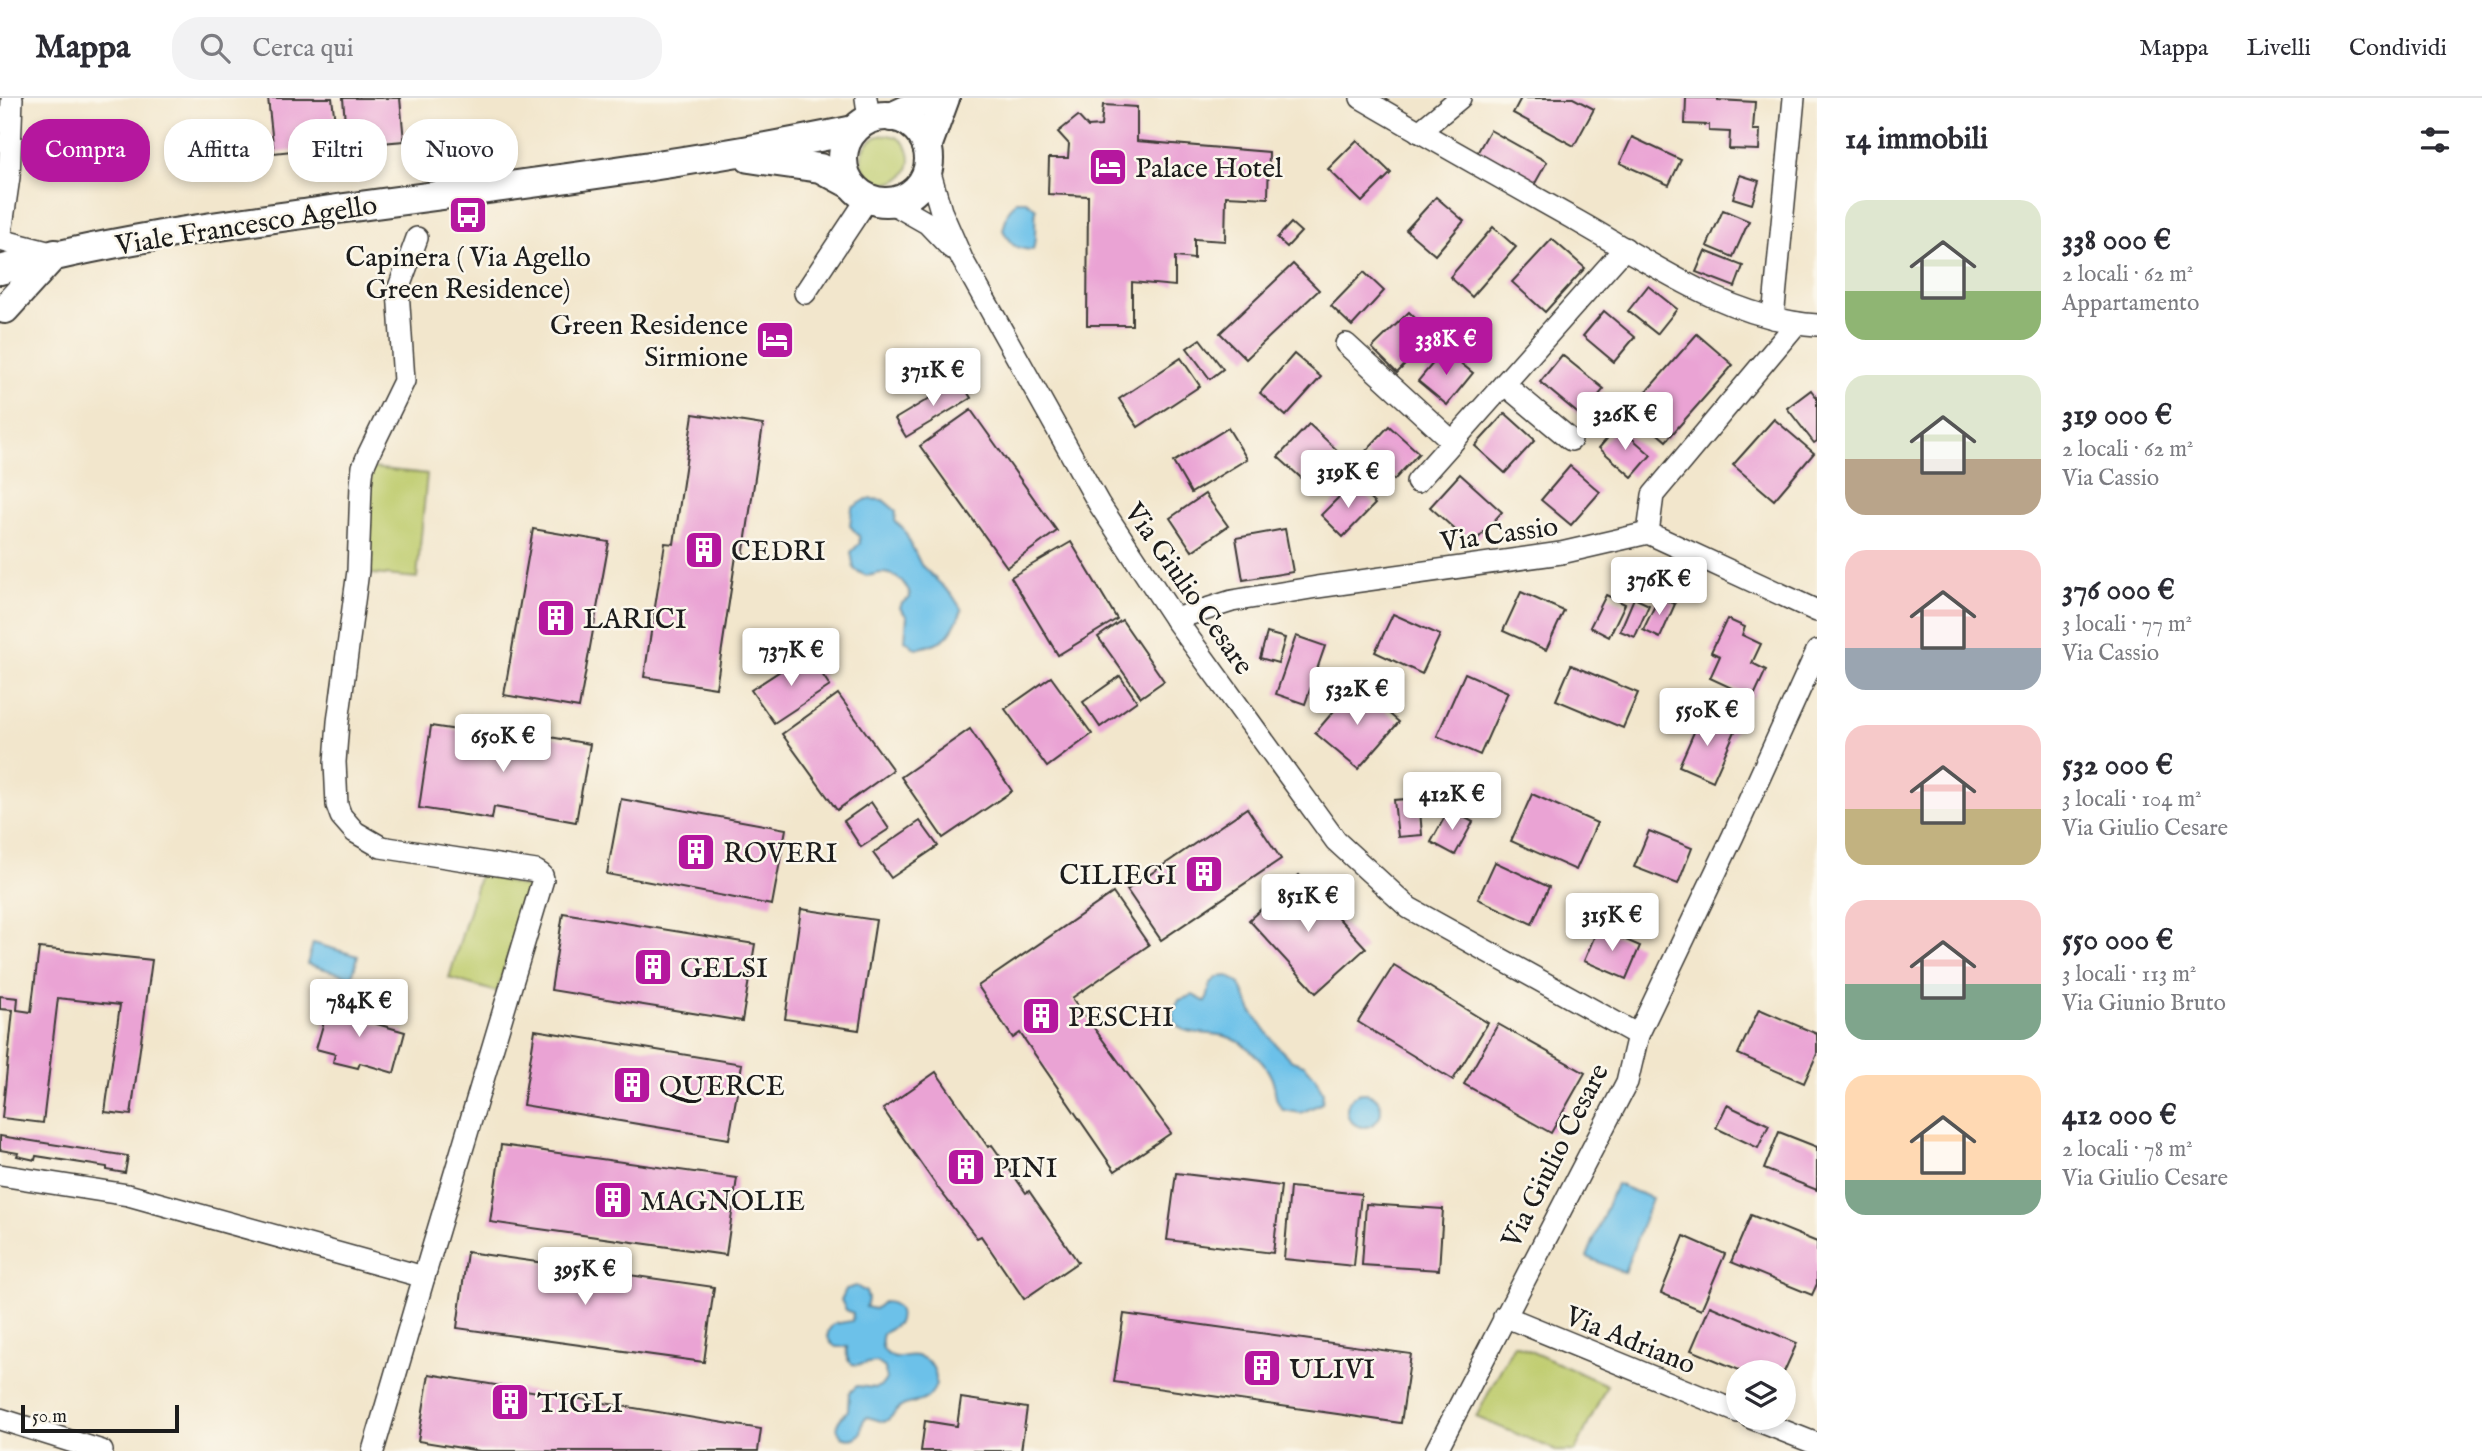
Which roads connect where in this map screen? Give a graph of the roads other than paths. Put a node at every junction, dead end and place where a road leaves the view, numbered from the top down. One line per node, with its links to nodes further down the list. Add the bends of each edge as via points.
1 (12, 98): 13 (street, via 9,177)
2 (923, 98): 7 (main road, Viale Francesco Agello, via 913,107)
3 (945, 98): 10 (main road)
4 (1361, 98): 8 (street)
5 (1460, 98): 8 (street)
6 (1794, 98): 21 (street)
7 (870, 116): 9 (main road, Viale Francesco Agello); 10 (main road, via 912,125 923,138); 11 (main road, via 849,137 843,154 845,174)
8 (1419, 132): 14 (street)
9 (729, 155): 11 (main road, Viale Francesco Agello, via 820,168); 15 (main road, Viale Francesco Agello, via 167,233)
10 (928, 156): 11 (main road, via 925,177 912,194); 16 (street, Via Giulio Cesare, via 941,211)
11 (869, 195): 16 (street, Via Giulio Cesare, via 927,223); 19 (street)
12 (417, 237): 34 (street, via 398,290 404,381 363,467 358,571 338,722 337,804 348,825 372,844 536,871 543,879)
13 (0, 240): 15 (street)
14 (1625, 248): 21 (street, via 1706,295); 24 (street)
15 (55, 254): 17 (main road, Viale Francesco Agello); 20 (main road)
16 (962, 259): 30 (street, Via Giulio Cesare, via 1098,505)
17 (0, 270)
18 (0, 279): 20 (main road)
19 (805, 293)
20 (2, 315)
21 (1773, 318): 22 (street)
22 (1807, 324): 28 (street, via 1653,495)
23 (1346, 344): 26 (street)
24 (1504, 384): 25 (street); 26 (street)
25 (1571, 440)
26 (1453, 442): 27 (street)
27 (1417, 482)
28 (1647, 533): 29 (street); 30 (street, Via Cassio, via 1561,553 1232,601)
29 (1817, 611)
30 (1175, 619): 32 (street, Via Giulio Cesare, via 1336,841 1409,908)
31 (1817, 651): 32 (street)
32 (1638, 1035): 35 (street, Via Giulio Cesare, via 1627,1082)
33 (0, 1175): 34 (street, via 128,1195)
34 (424, 1277): 43 (street)
35 (1504, 1316): 36 (street, Via Adriano); 44 (street, Via Giulio Cesare)
36 (1726, 1407)
37 (0, 1419): 40 (street)
38 (1781, 1430): 41 (street)
39 (0, 1433): 40 (street)
40 (67, 1440): 42 (street)
41 (1817, 1444)
42 (102, 1451)
43 (373, 1451)
44 (1436, 1451)

